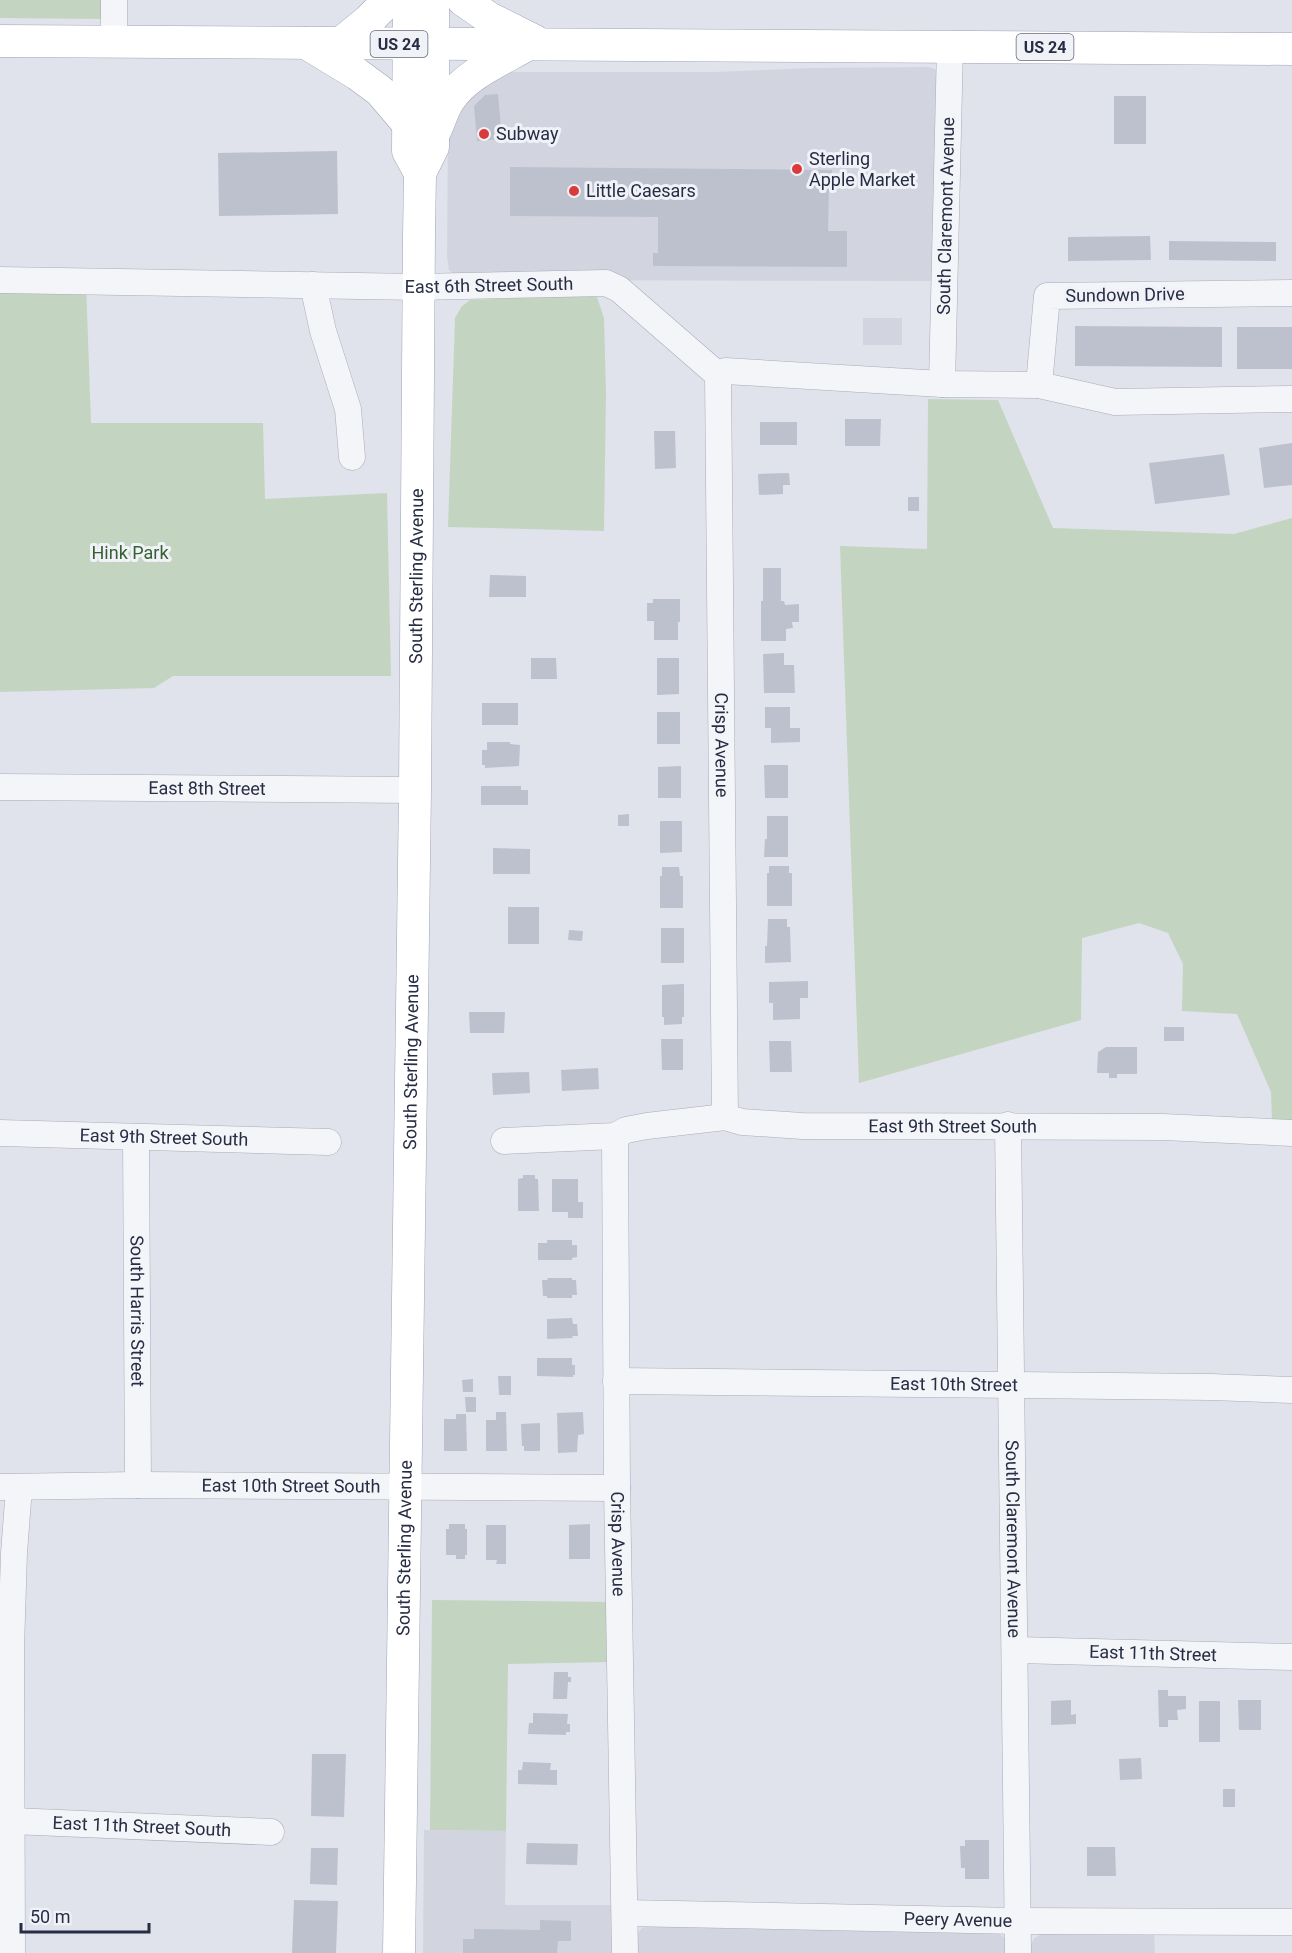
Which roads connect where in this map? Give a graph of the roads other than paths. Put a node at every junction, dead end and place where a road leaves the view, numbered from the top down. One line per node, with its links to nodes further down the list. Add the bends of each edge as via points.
1 (114, 0): 7 (street)
2 (389, 0): 9 (main road)
3 (409, 0): 10 (main road, South Sterling Avenue)
4 (434, 0): 10 (main road, South Sterling Avenue)
5 (463, 0): 11 (main road)
6 (0, 41): 7 (main road, US 24)
7 (114, 42): 8 (main road, US 24)
8 (305, 43): 9 (main road, US 24); 14 (main road, via 380,91)
9 (341, 43): 10 (main road, US 24)
10 (421, 44): 11 (main road, US 24); 14 (main road, South Sterling Avenue)
11 (534, 45): 12 (main road, US 24); 14 (main road, via 462,85)
12 (950, 46): 13 (main road, US 24); 20 (street, South Claremont Avenue)
13 (1292, 49)
14 (421, 129): 17 (main road, South Sterling Avenue, via 408,151 420,172)
15 (0, 280): 16 (street, East 6th Street South)
16 (313, 285): 17 (street, East 6th Street South); 23 (street, via 348,409)
17 (418, 287): 19 (street, East 6th Street South, via 606,283 620,289); 25 (main road, South Sterling Avenue)
18 (1292, 293): 21 (street, Sundown Drive, via 1047,296)
19 (718, 375): 20 (street, via 725,372); 26 (street, Crisp Avenue)
20 (942, 384): 21 (street)
21 (1039, 385): 22 (street, via 1115,402)
22 (1292, 399)
23 (352, 457)
24 (0, 788): 25 (street, East 8th Street)
25 (415, 790): 38 (main road, South Sterling Avenue)
26 (725, 1117): 27 (street, East 9th Street South, via 802,1126); 30 (street, East 9th Street South, via 647,1126)
27 (1008, 1125): 29 (street, East 9th Street South, via 1163,1126); 35 (street, South Claremont Avenue)
28 (0, 1133): 31 (street, East 9th Street South)
29 (1292, 1133)
30 (615, 1136): 32 (street, East 9th Street South); 34 (street, Crisp Avenue)
31 (136, 1137): 33 (street, East 9th Street South); 37 (street, South Harris Street)
32 (504, 1141)
33 (328, 1142)
34 (616, 1381): 35 (street, East 10th Street); 40 (street, Crisp Avenue)
35 (1012, 1385): 36 (street, East 10th Street); 41 (street, South Claremont Avenue)
36 (1292, 1390)
37 (138, 1485): 38 (street, East 10th Street South); 39 (street, East 10th Street South)
38 (405, 1487): 40 (street, East 10th Street South); 49 (main road, South Sterling Avenue)
39 (9, 1488): 43 (street, via 14,1553)
40 (617, 1488): 45 (street, Crisp Avenue)
41 (1015, 1650): 42 (street, East 11th Street); 46 (street, South Claremont Avenue)
42 (1292, 1657)
43 (12, 1821): 44 (street, East 11th Street South); 48 (street)
44 (271, 1832)
45 (625, 1913): 46 (street, Peery Avenue); 50 (street, Crisp Avenue)
46 (1018, 1921): 47 (street, Peery Avenue); 51 (street, South Claremont Avenue)
47 (1292, 1923)
48 (12, 1953)
49 (399, 1953)
50 (625, 1953)
51 (1018, 1953)

